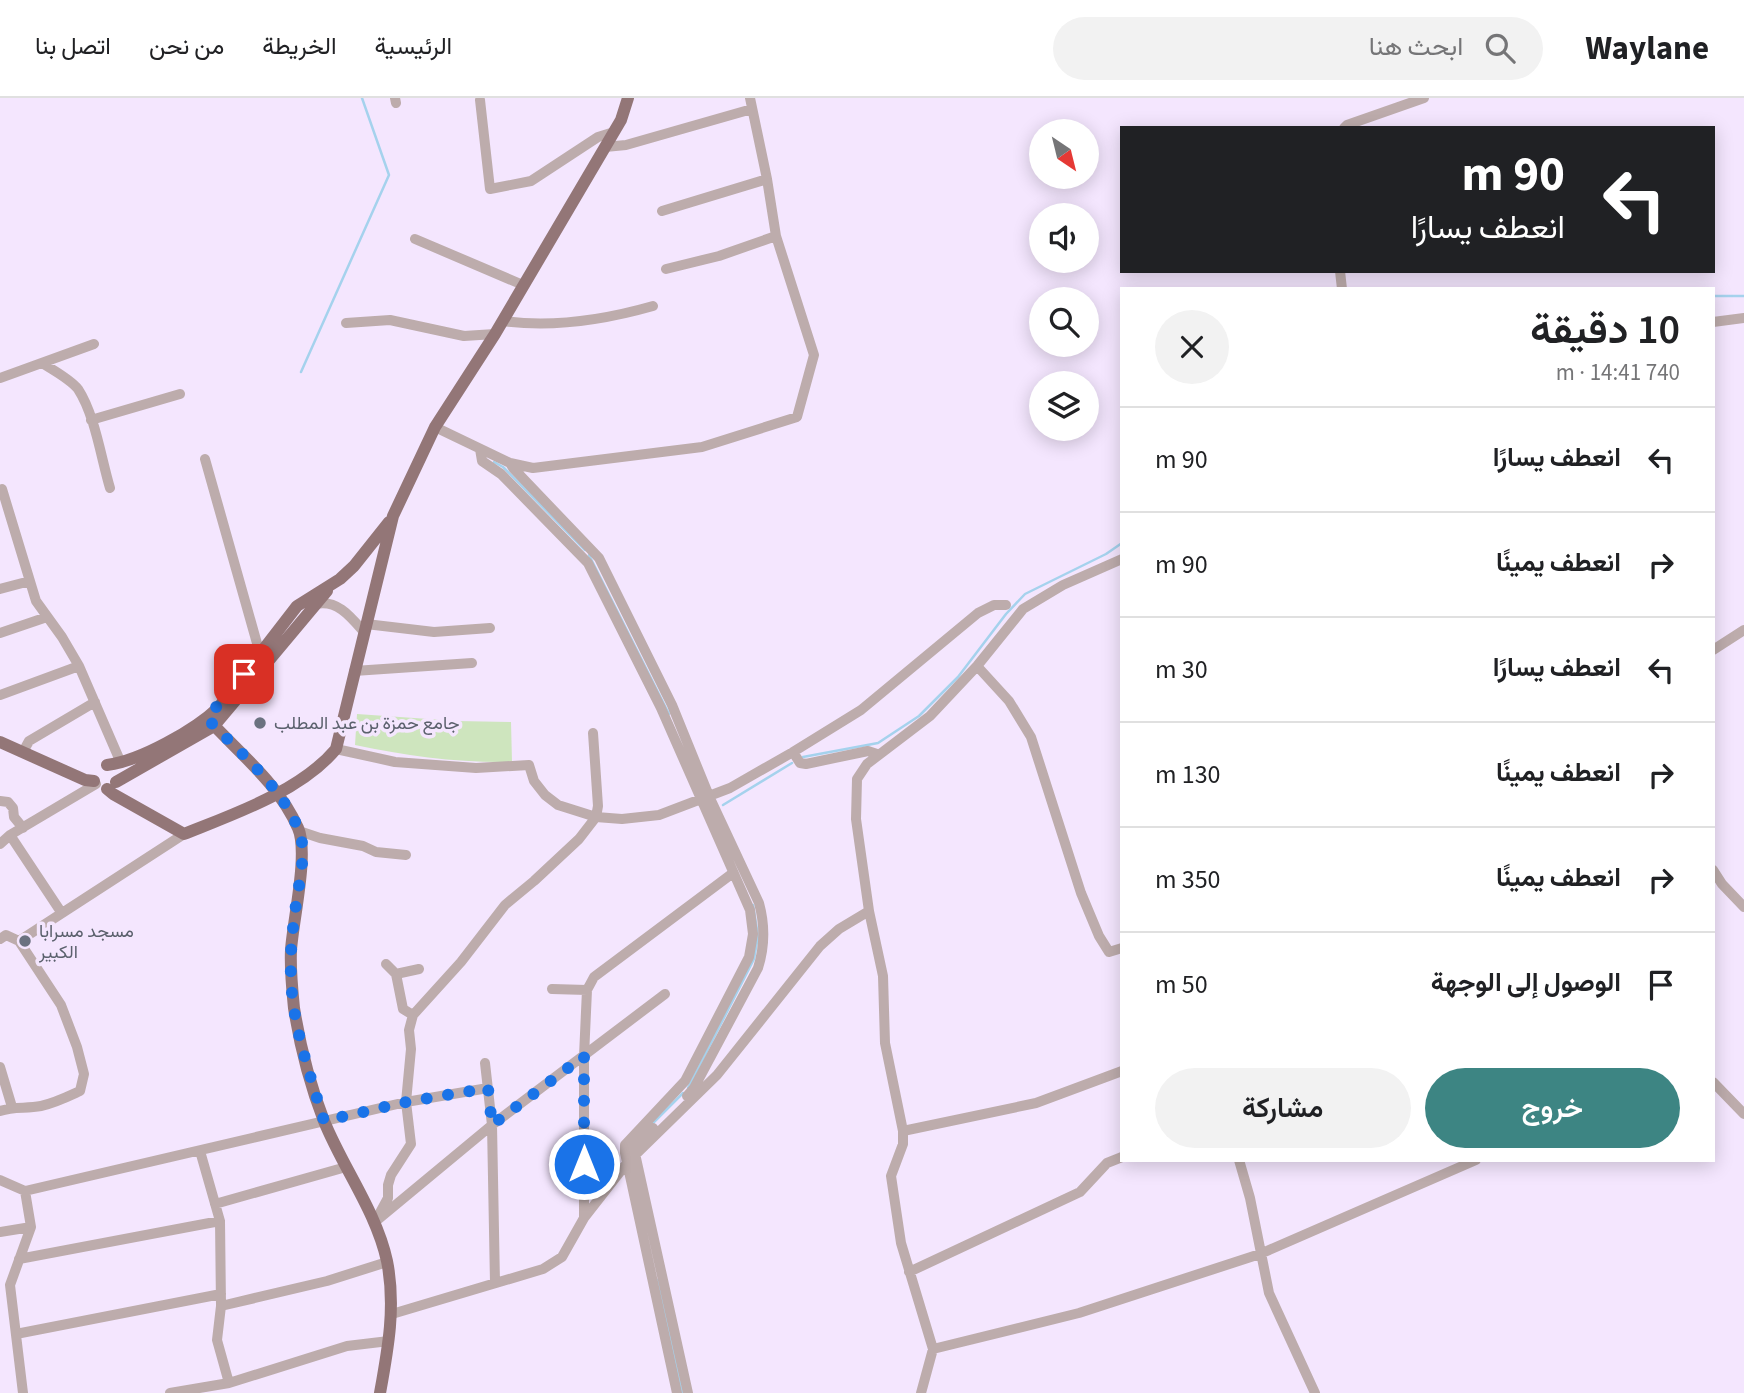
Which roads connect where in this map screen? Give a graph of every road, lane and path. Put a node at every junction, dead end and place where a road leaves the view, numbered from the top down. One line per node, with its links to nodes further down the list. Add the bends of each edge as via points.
1 (628, 98): 7 (main road)
2 (750, 98): 5 (street)
3 (1424, 98): 6 (street)
4 (480, 100): 7 (street, via 490,189 531,181 597,137)
5 (752, 109): 8 (street); 9 (street)
6 (1346, 126)
7 (614, 132): 8 (main road)
8 (605, 147): 14 (main road)
9 (767, 179): 10 (street); 11 (street)
10 (662, 211)
11 (776, 236): 13 (street); 29 (street, via 814,355 797,417 702,447 533,468)
12 (415, 239): 14 (street)
13 (666, 269)
14 (523, 285): 17 (main road)
15 (653, 306): 17 (street, via 572,323)
16 (1744, 318): 18 (street)
17 (503, 321): 20 (main road)
18 (1715, 322)
19 (346, 323): 20 (street, via 390,320 464,336)
20 (495, 334): 26 (main road)
21 (94, 344): 22 (street)
22 (42, 363): 23 (street); 25 (street, via 77,388)
23 (0, 378)
24 (180, 394): 25 (street)
25 (91, 420): 30 (street)
26 (435, 427): 27 (street); 32 (main road)
27 (480, 449): 29 (street); 63 (street, via 482,461 501,474 588,563)
28 (205, 459): 45 (street)
29 (510, 463): 63 (street, via 599,558 672,705)
30 (110, 488)
31 (0, 490): 34 (street)
32 (393, 516): 35 (main road, via 369,550); 40 (main road)
33 (1120, 560): 48 (street, via 1023,609)
34 (30, 580): 36 (street); 39 (street)
35 (335, 583): 37 (main road); 45 (main road, via 297,606)
36 (0, 589)
37 (316, 604): 40 (street, via 335,605); 52 (main road)
38 (1006, 605): 57 (street, via 978,612 861,710)
39 (47, 617): 43 (street); 47 (street)
40 (365, 628): 41 (street, via 434,632); 49 (main road)
41 (490, 628)
42 (1744, 630): 44 (street)
43 (0, 633)
44 (1715, 649)
45 (260, 654): 52 (main road)
46 (472, 663): 49 (street)
47 (79, 666): 50 (street); 51 (street)
48 (976, 666): 58 (street, via 919,726); 79 (street, via 1009,701 1031,737 1099,936 1109,952)
49 (354, 671): 55 (main road)
50 (0, 695)
51 (95, 702): 56 (street, via 29,741); 59 (street)
52 (211, 722): 59 (main road); 61 (main road); 62 (main road)
53 (593, 733): 65 (street)
54 (0, 742): 56 (main road)
55 (336, 749): 62 (main road); 65 (street, via 395,762 476,768 529,765 545,795)
56 (23, 752): 61 (main road)
57 (793, 752): 58 (street, via 806,764 867,751); 63 (street)
58 (877, 754): 75 (street, via 857,779 856,819)
59 (121, 763): 60 (main road)
60 (107, 765): 61 (main road, via 96,769); 61 (main road, via 116,771)
61 (103, 784): 66 (street); 68 (main road)
62 (278, 793): 67 (main road); 68 (main road)
63 (705, 798): 65 (street, via 659,815); 72 (street); 101 (street, via 759,903 764,926 761,958 694,1088 637,1144)
64 (0, 801): 66 (street, via 8,802)
65 (596, 817): 86 (street, via 579,839 505,905)
66 (23, 828): 69 (street)
67 (299, 831): 71 (street, via 376,852); 97 (main road, via 302,849 291,979 297,1025)
68 (184, 834): 76 (street)
69 (10, 835): 70 (street); 76 (street)
70 (0, 844)
71 (406, 855)
72 (733, 873): 84 (street, via 594,977); 105 (street, via 750,911 749,957 685,1081 629,1139)
73 (1715, 873): 74 (street)
74 (1744, 906)
75 (869, 911): 99 (street, via 883,976 885,1043); 101 (street, via 820,946 717,1075)
76 (61, 912): 78 (street)
77 (2, 934): 78 (street)
78 (19, 941): 94 (street, via 61,1005 84,1074 80,1091 60,1101)
79 (1120, 949)
80 (386, 964): 82 (street)
81 (419, 969): 82 (street)
82 (396, 974): 86 (street, via 403,1009)
83 (552, 989): 84 (street)
84 (587, 990): 87 (street)
85 (665, 993): 87 (street)
86 (413, 1015): 93 (street)
87 (584, 1056): 98 (street); 110 (street)
88 (485, 1063): 92 (street)
89 (0, 1067): 94 (street)
90 (1120, 1072): 99 (street, via 1036,1103)
91 (1715, 1084): 96 (street)
92 (488, 1088): 93 (street); 98 (street)
93 (406, 1102): 97 (street); 112 (street, via 411,1144 391,1175 388,1198)
94 (12, 1107): 95 (street)
95 (0, 1111)
96 (1744, 1114)
97 (324, 1121): 100 (street); 106 (main road)
98 (492, 1125): 112 (street); 119 (street)
99 (904, 1131): 118 (street, via 891,1176)
100 (200, 1151): 108 (street); 109 (street)
101 (636, 1154): 105 (street); 132 (street)
102 (1120, 1158): 118 (street, via 1107,1163 1080,1192)
103 (1239, 1162): 115 (street)
104 (1471, 1162): 115 (street)
105 (627, 1163): 110 (street); 131 (street)
106 (346, 1167): 109 (street); 112 (main road)
107 (0, 1180): 108 (street)
108 (25, 1191): 113 (street)
109 (215, 1204): 111 (street)
110 (584, 1218): 119 (street, via 562,1257 544,1269)
111 (220, 1221): 116 (street); 121 (street)
112 (375, 1222): 117 (main road)
113 (31, 1227): 114 (street); 116 (street)
114 (0, 1232)
115 (1260, 1254): 126 (street, via 1079,1313); 134 (street, via 1269,1293)
116 (19, 1259): 120 (street)
117 (387, 1262): 122 (street); 123 (main road)
118 (909, 1272): 126 (street)
119 (495, 1283): 123 (street)
120 (5, 1286): 124 (street)
121 (221, 1294): 122 (street); 124 (street)
122 (221, 1306): 127 (street, via 217,1340)
123 (392, 1314): 125 (main road)
124 (16, 1334): 128 (street)
125 (390, 1341): 127 (street, via 347,1346); 130 (main road)
126 (933, 1349): 133 (street)
127 (229, 1383): 129 (street)
128 (23, 1393)
129 (170, 1393)
130 (380, 1393)
131 (677, 1393)
132 (688, 1393)
133 (921, 1393)
134 (1315, 1393)

